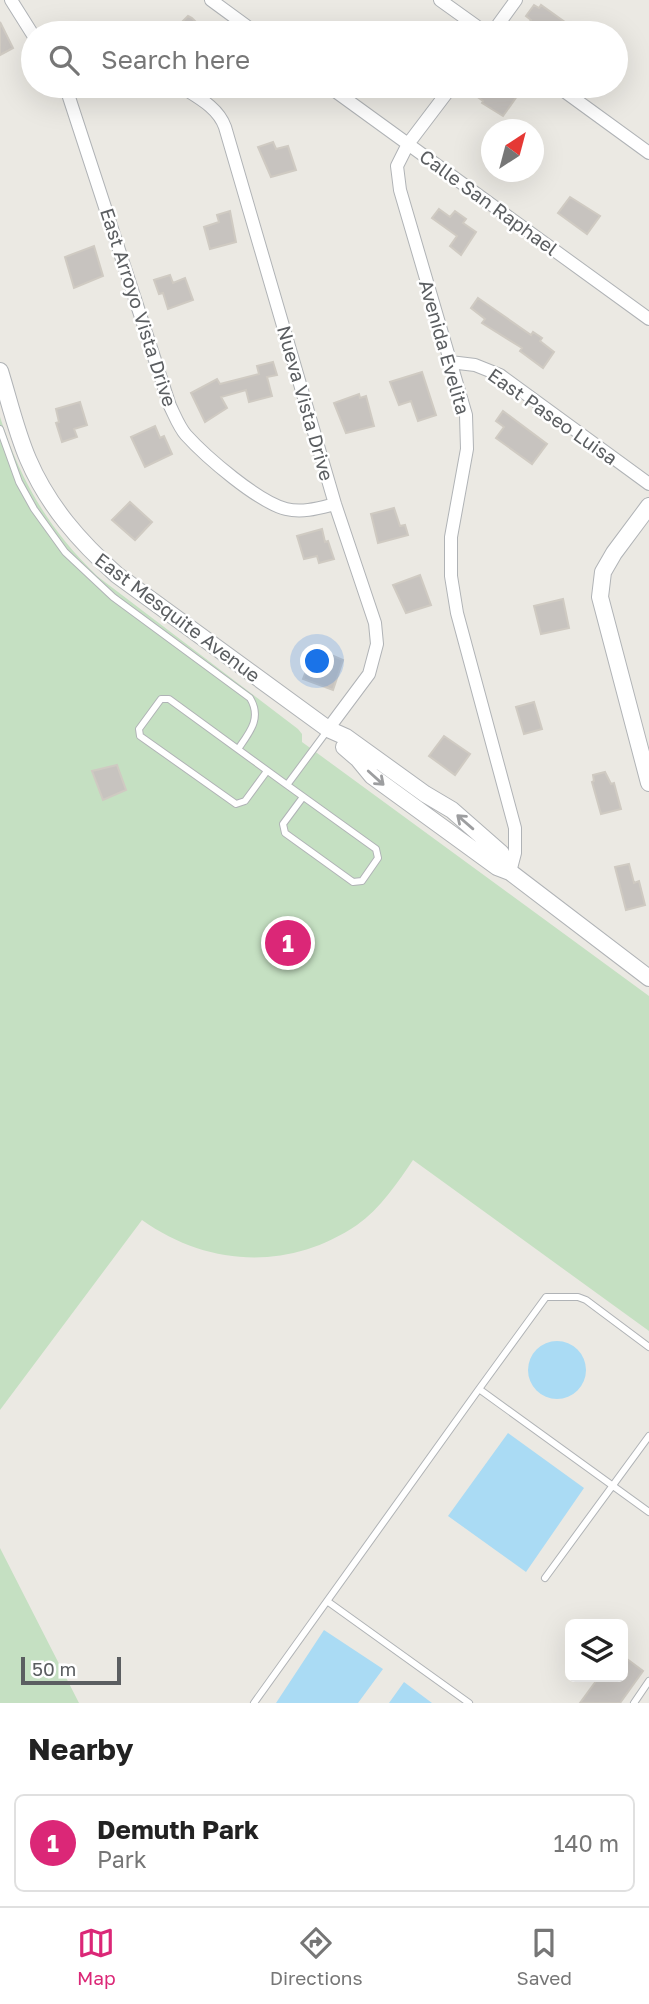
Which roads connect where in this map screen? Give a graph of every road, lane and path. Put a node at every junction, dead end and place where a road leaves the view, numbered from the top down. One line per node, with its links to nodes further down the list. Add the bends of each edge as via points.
1 (10, 0): 5 (street)
2 (211, 0): 6 (street)
3 (440, 0): 7 (street)
4 (516, 0): 8 (street)
5 (24, 21)
6 (240, 21)
7 (469, 21)
8 (501, 21)
9 (73, 98): 21 (street, East Arroyo Vista Drive, via 170,406 184,432 266,502 288,510)
10 (198, 98): 21 (street, Nueva Vista Drive, via 221,116 225,127)
11 (345, 98): 14 (street, Calle San Raphael)
12 (443, 98): 14 (street, Avenida Evelita)
13 (573, 98): 15 (street)
14 (408, 144): 16 (street, Calle San Raphael); 17 (street, Avenida Evelita, via 397,166 400,190)
15 (649, 153)
16 (649, 319)
17 (450, 362): 20 (street, East Paseo Luisa, via 500,375); 29 (street, Avenida Evelita, via 466,415 467,449 451,537 451,576 515,828)
18 (0, 371): 23 (street, East Mesquite Avenue, via 28,459 79,540 117,575)
19 (0, 429): 24 (lane, via 19,482 48,530 74,561 114,597 250,698 254,725)
20 (649, 484)
21 (335, 504): 23 (street, Nueva Vista Drive, via 375,623 377,644 369,674)
22 (649, 506): 26 (street, via 603,572 600,597)
23 (328, 729): 27 (lane); 29 (street, East Mesquite Avenue, via 372,776)
24 (238, 749): 25 (lane); 25 (lane, via 169,699 161,699 139,729 140,736 236,804 245,801)
25 (267, 771): 27 (lane)
26 (649, 783)
27 (287, 785): 28 (lane)
28 (303, 797): 28 (lane, via 376,849 378,858 362,881 353,882 285,832 283,824)
29 (510, 872): 30 (street, East Mesquite Avenue)
30 (649, 978)
31 (649, 1347): 32 (lane, via 586,1300 546,1297)
32 (480, 1389): 34 (lane); 37 (lane)
33 (649, 1436): 34 (lane)
34 (613, 1486): 35 (lane); 36 (lane)
35 (649, 1512)
36 (545, 1578)
37 (327, 1601): 39 (lane); 40 (lane)
38 (649, 1682): 41 (lane)
39 (254, 1703)
40 (469, 1703)
41 (634, 1703)

